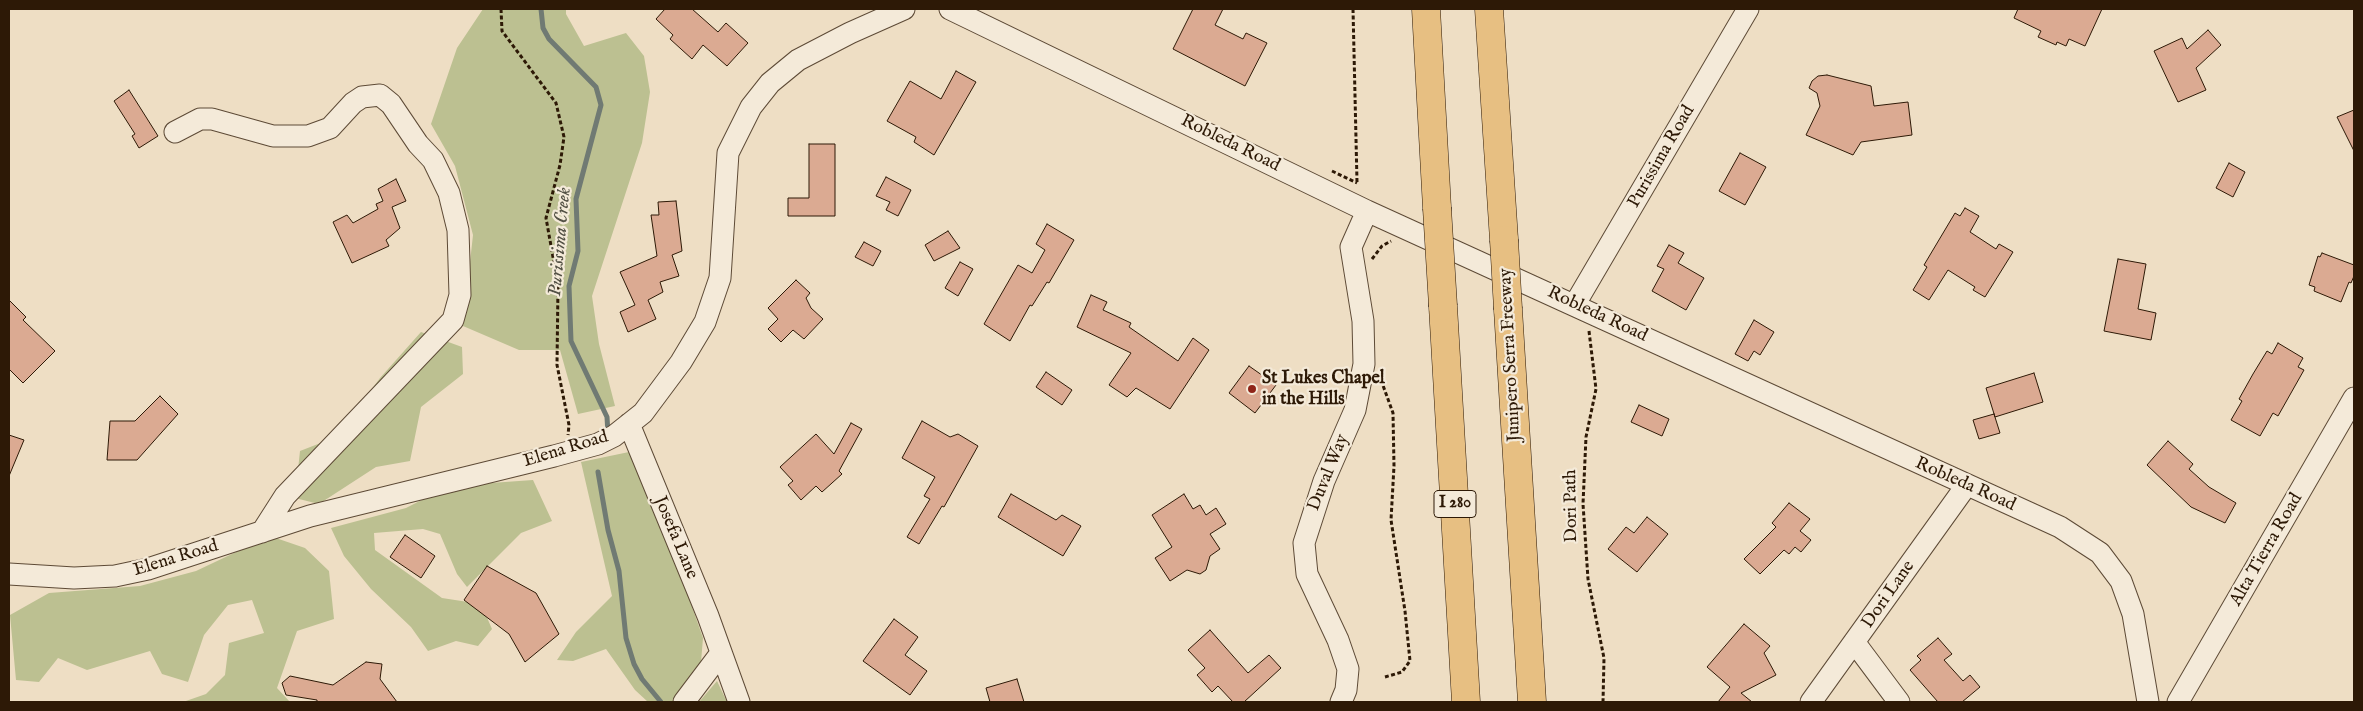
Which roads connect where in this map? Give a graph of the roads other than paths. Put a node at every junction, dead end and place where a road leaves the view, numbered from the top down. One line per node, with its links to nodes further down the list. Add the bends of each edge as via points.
1 (950, 9): 7 (street, Robleda Road)
2 (1426, 9): 19 (highway, I 280, bridge)
3 (1489, 9): 20 (highway, Junipero Serra Freeway, bridge)
4 (1748, 9): 8 (street, Purissima Road)
5 (897, 10): 10 (street, Elena Road, via 798,60 750,106 728,153 720,278 705,322 676,370 643,413)
6 (175, 132): 12 (street, via 200,119 212,119 272,136 308,136 330,128 362,97 380,95 392,104 418,144 433,160 449,194 458,230 460,296 453,320 285,496)
7 (1362, 208): 8 (street, Robleda Road); 18 (street, Duval Way, via 1352,247 1364,364 1355,410 1324,482 1304,543 1307,574 1348,669)
8 (1581, 307): 11 (street, Robleda Road)
9 (2354, 398): 24 (street, Alta Tierra Road)
10 (629, 424): 12 (street, Elena Road, via 598,444 310,516); 15 (street, Josefa Lane)
11 (1966, 486): 14 (street, Dori Lane); 23 (street, Robleda Road, via 2060,528 2100,553 2121,580 2133,614)
12 (262, 532): 13 (street, Elena Road, via 148,569 114,576 74,578)
13 (9, 574)
14 (1856, 643): 21 (street, Dori Lane); 22 (street)
15 (721, 653): 16 (street); 17 (street, Josefa Lane)
16 (684, 702)
17 (739, 702)
18 (1341, 702)
19 (1466, 702)
20 (1532, 702)
21 (1811, 702)
22 (1899, 702)
23 (2148, 702)
24 (2178, 702)

